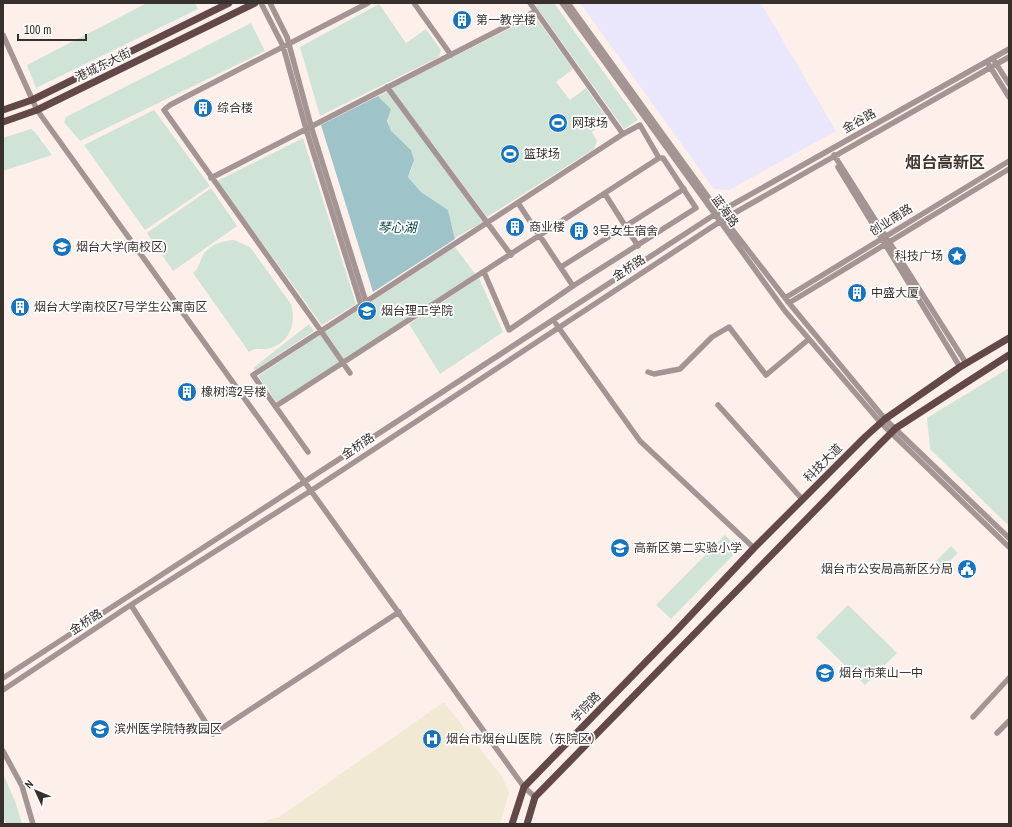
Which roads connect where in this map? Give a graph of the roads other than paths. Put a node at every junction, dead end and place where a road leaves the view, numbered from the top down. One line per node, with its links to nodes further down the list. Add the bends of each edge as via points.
1 (230, 3): 24 (main road, 港城东大街)
2 (255, 3): 26 (main road, 港城东大街)
3 (261, 3): 13 (street)
4 (270, 3): 12 (street)
5 (368, 3): 12 (street)
6 (414, 3): 15 (street)
7 (530, 3): 10 (street)
8 (562, 3): 38 (street, 蓝海路)
9 (568, 3): 38 (street, 蓝海路)
10 (536, 11): 15 (street); 29 (street)
11 (3, 35): 24 (street)
12 (289, 43): 13 (street); 28 (street)
13 (283, 46): 28 (street); 34 (street, via 170,104 164,110)
14 (1009, 49): 17 (street, 金谷路)
15 (451, 55): 22 (street)
16 (1009, 57): 19 (street, 金谷路)
17 (992, 58): 18 (street, 金谷路); 19 (street)
18 (987, 62): 20 (street); 38 (street, 金谷路)
19 (996, 64): 20 (street, 金谷路); 21 (street)
20 (990, 67): 23 (street); 30 (street, 金谷路)
21 (1009, 84)
22 (387, 87): 28 (street); 40 (street)
23 (1009, 97)
24 (32, 100): 25 (main road, 港城东大街); 26 (street)
25 (3, 110)
26 (37, 110): 27 (main road, 港城东大街); 64 (street)
27 (3, 122)
28 (309, 128): 34 (street); 49 (street)
29 (623, 134): 31 (street, via 640,125); 37 (street)
30 (833, 156): 39 (street, 金谷路); 42 (street)
31 (659, 158): 35 (street, via 663,158); 36 (street)
32 (1009, 160): 42 (street, 创业南路)
33 (1009, 169): 42 (street, 创业南路)
34 (211, 178): 52 (street)
35 (684, 189): 43 (street, via 696,208); 45 (street)
36 (605, 194): 41 (street); 43 (street)
37 (518, 202): 40 (street); 41 (street)
38 (717, 213): 39 (street, 蓝海路); 50 (street, 金桥路)
39 (722, 220): 48 (street, 蓝海路); 51 (street, 金桥路); 54 (street, 蓝海路, via 785,311)
40 (487, 223): 44 (street); 49 (street)
41 (540, 236): 44 (street); 45 (street)
42 (886, 240): 48 (street, 创业南路); 56 (street)
43 (638, 246): 47 (street)
44 (511, 255): 46 (street)
45 (561, 267): 47 (street)
46 (484, 272): 47 (street, via 509,330); 60 (street)
47 (573, 286)
48 (787, 301): 61 (street, 蓝海路)
49 (364, 303): 52 (street)
50 (553, 320): 51 (street); 64 (street, 金桥路)
51 (558, 327): 65 (street, 金桥路); 69 (street, via 640,441)
52 (321, 331): 58 (street); 60 (street, via 253,375)
53 (1009, 338): 56 (main road, 科技大道)
54 (809, 339): 57 (street, via 766,375 729,327 712,337 680,369 654,374); 61 (street, 蓝海路)
55 (1009, 356): 62 (main road)
56 (963, 365): 61 (main road, 科技大道)
57 (648, 372)
58 (350, 373)
59 (718, 405): 66 (street)
60 (276, 406): 63 (street)
61 (883, 421): 62 (street); 66 (main road, 科技大道)
62 (894, 431): 67 (street); 68 (street); 73 (main road)
63 (308, 452)
64 (305, 481): 65 (street); 74 (street, 金桥路)
65 (312, 490): 70 (street, 金桥路); 71 (street)
66 (802, 499): 69 (main road, 科技大道)
67 (1009, 538)
68 (1009, 547)
69 (754, 548): 72 (main road, 科技大道)
70 (131, 605): 71 (street, via 213,734); 76 (street, 金桥路)
71 (399, 612): 81 (street)
72 (675, 632): 73 (main road); 81 (main road, 学院路)
73 (685, 642): 82 (main road)
74 (3, 678)
75 (1009, 678): 77 (street)
76 (3, 690)
77 (973, 717)
78 (1009, 721): 79 (street)
79 (997, 733)
80 (3, 751): 83 (street, via 22,786)
81 (524, 787): 82 (street); 84 (main road, 学院路)
82 (534, 797): 85 (main road)
83 (33, 824)
84 (512, 824)
85 (527, 824)

